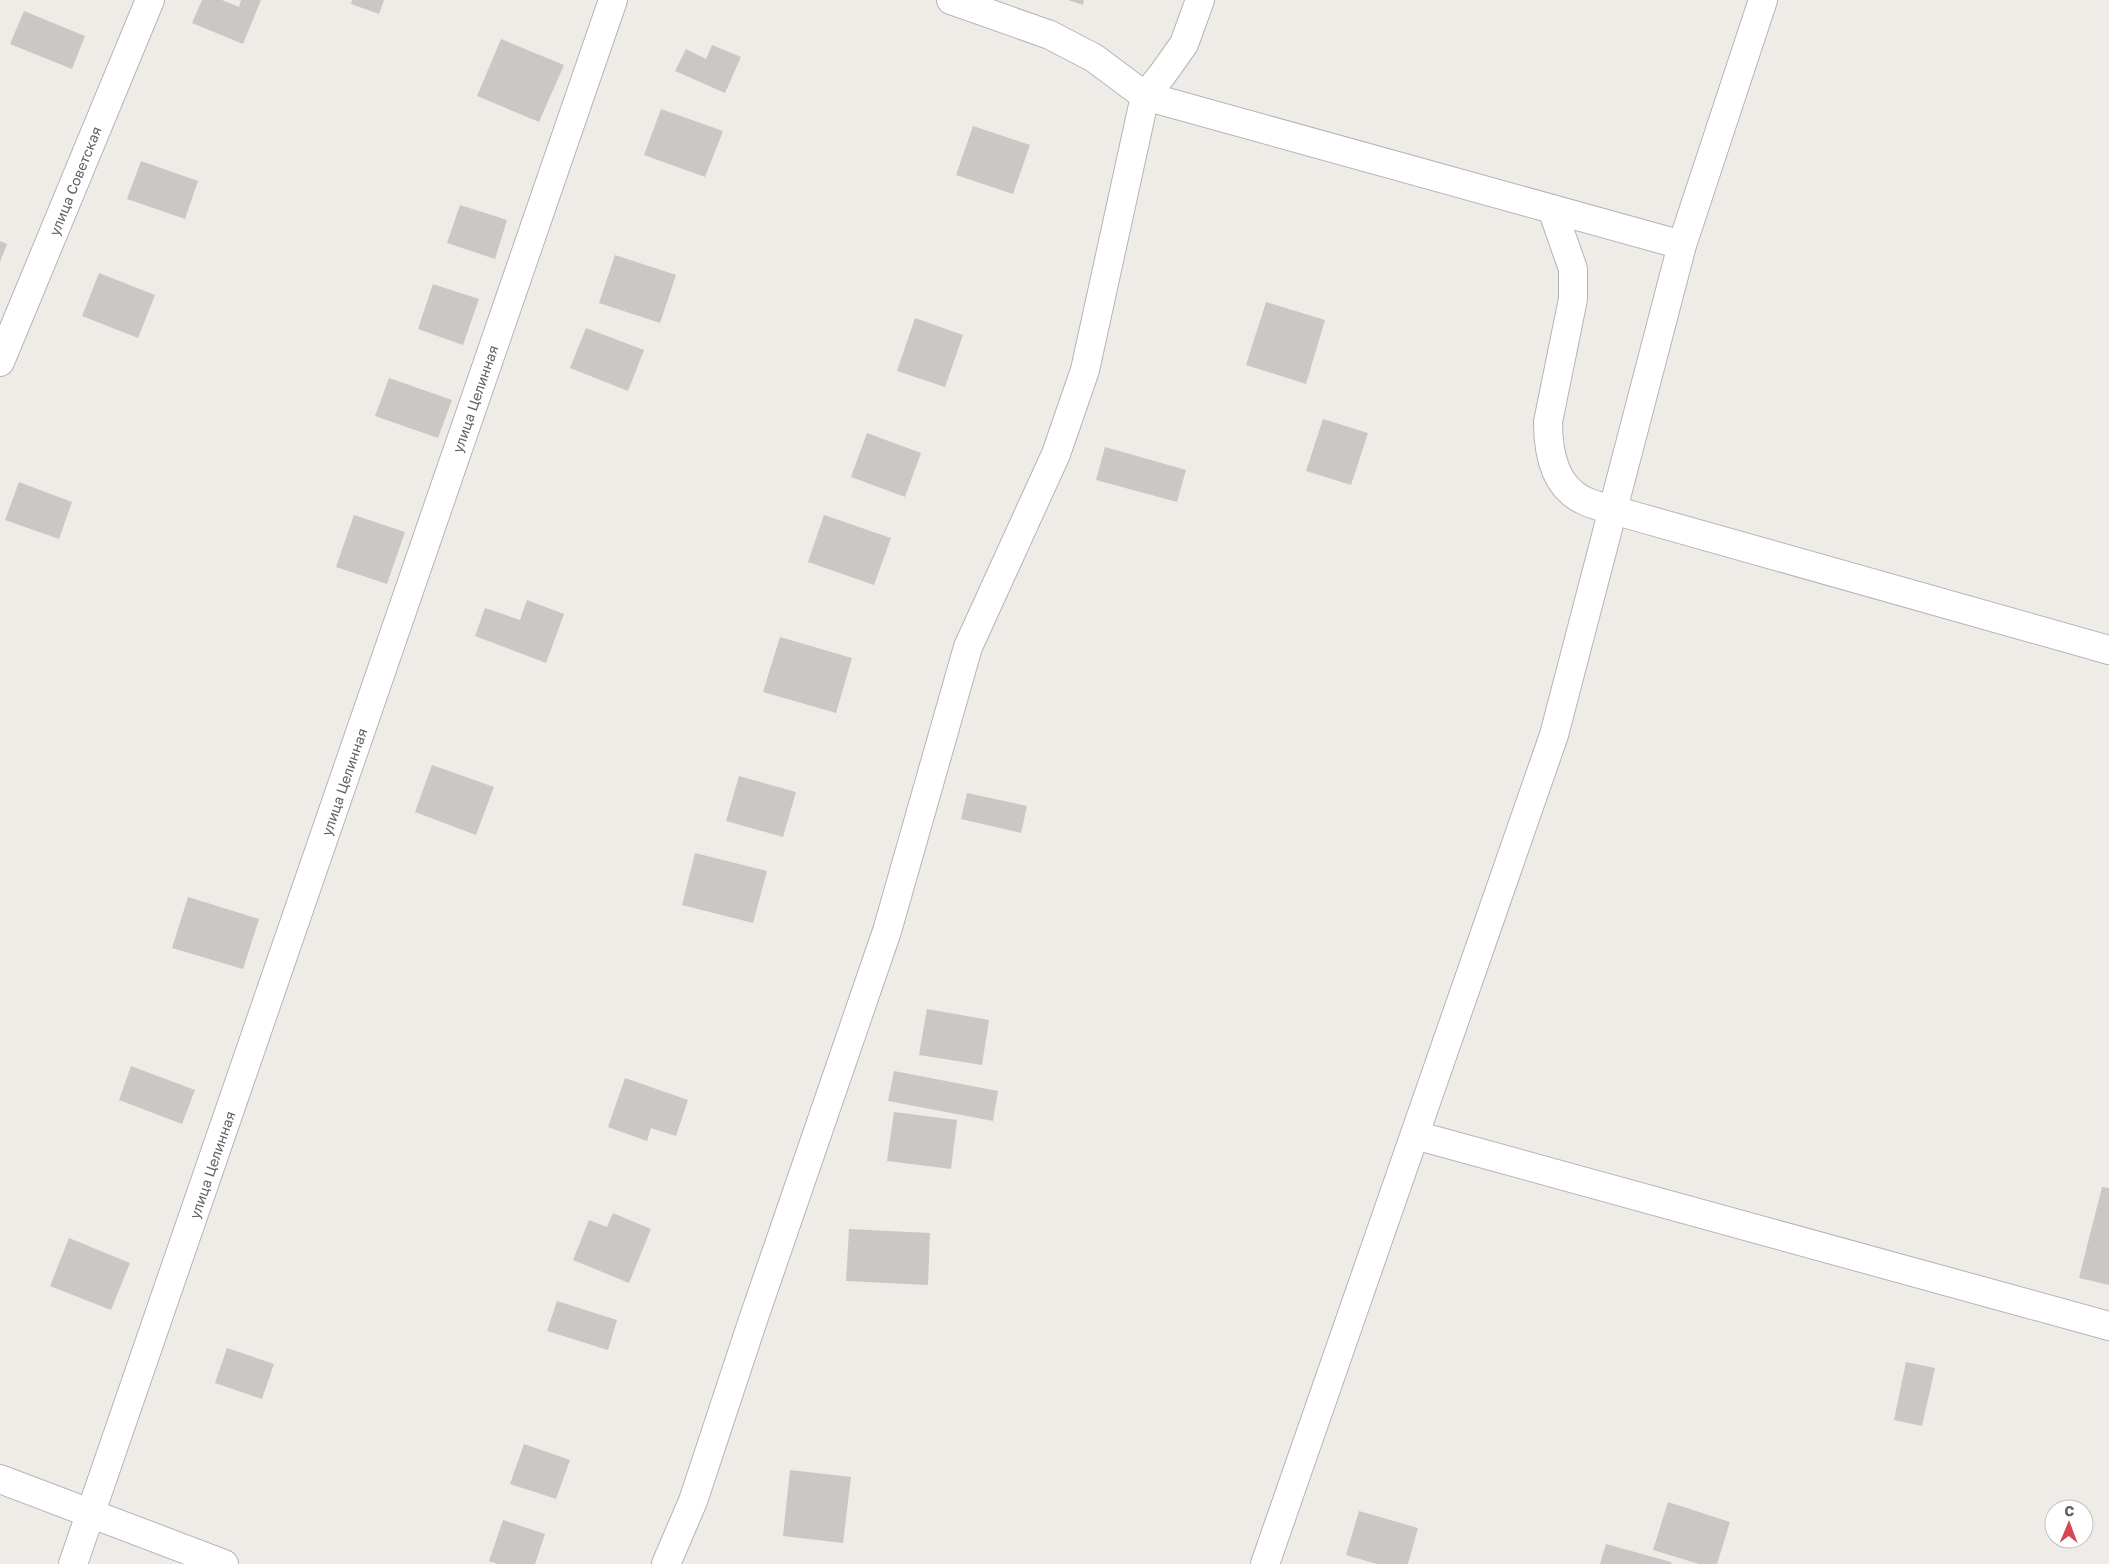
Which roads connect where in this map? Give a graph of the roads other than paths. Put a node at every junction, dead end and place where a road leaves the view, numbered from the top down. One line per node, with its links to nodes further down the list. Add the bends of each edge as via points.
1 (150, 0): 9 (street, улица Советская)
2 (613, 0): 15 (street, улица Целинная)
3 (951, 0): 6 (street, via 1050,35 1094,58)
4 (1200, 0): 6 (street, via 1184,44)
5 (1763, 0): 8 (street)
6 (1145, 96): 7 (street); 18 (street, via 1085,370 1056,454 968,647 887,931 693,1501)
7 (1552, 209): 8 (street); 10 (street, via 1573,270 1573,299 1548,422 1551,458 1565,487 1583,500)
8 (1682, 245): 10 (street)
9 (0, 362)
10 (1613, 510): 11 (street); 12 (street, via 1554,735)
11 (2109, 650)
12 (1415, 1135): 13 (street); 19 (street)
13 (2109, 1326)
14 (0, 1479): 15 (street)
15 (92, 1513): 16 (street, улица Целинная); 17 (street)
16 (73, 1564)
17 (224, 1564)
18 (666, 1564)
19 (1265, 1564)

